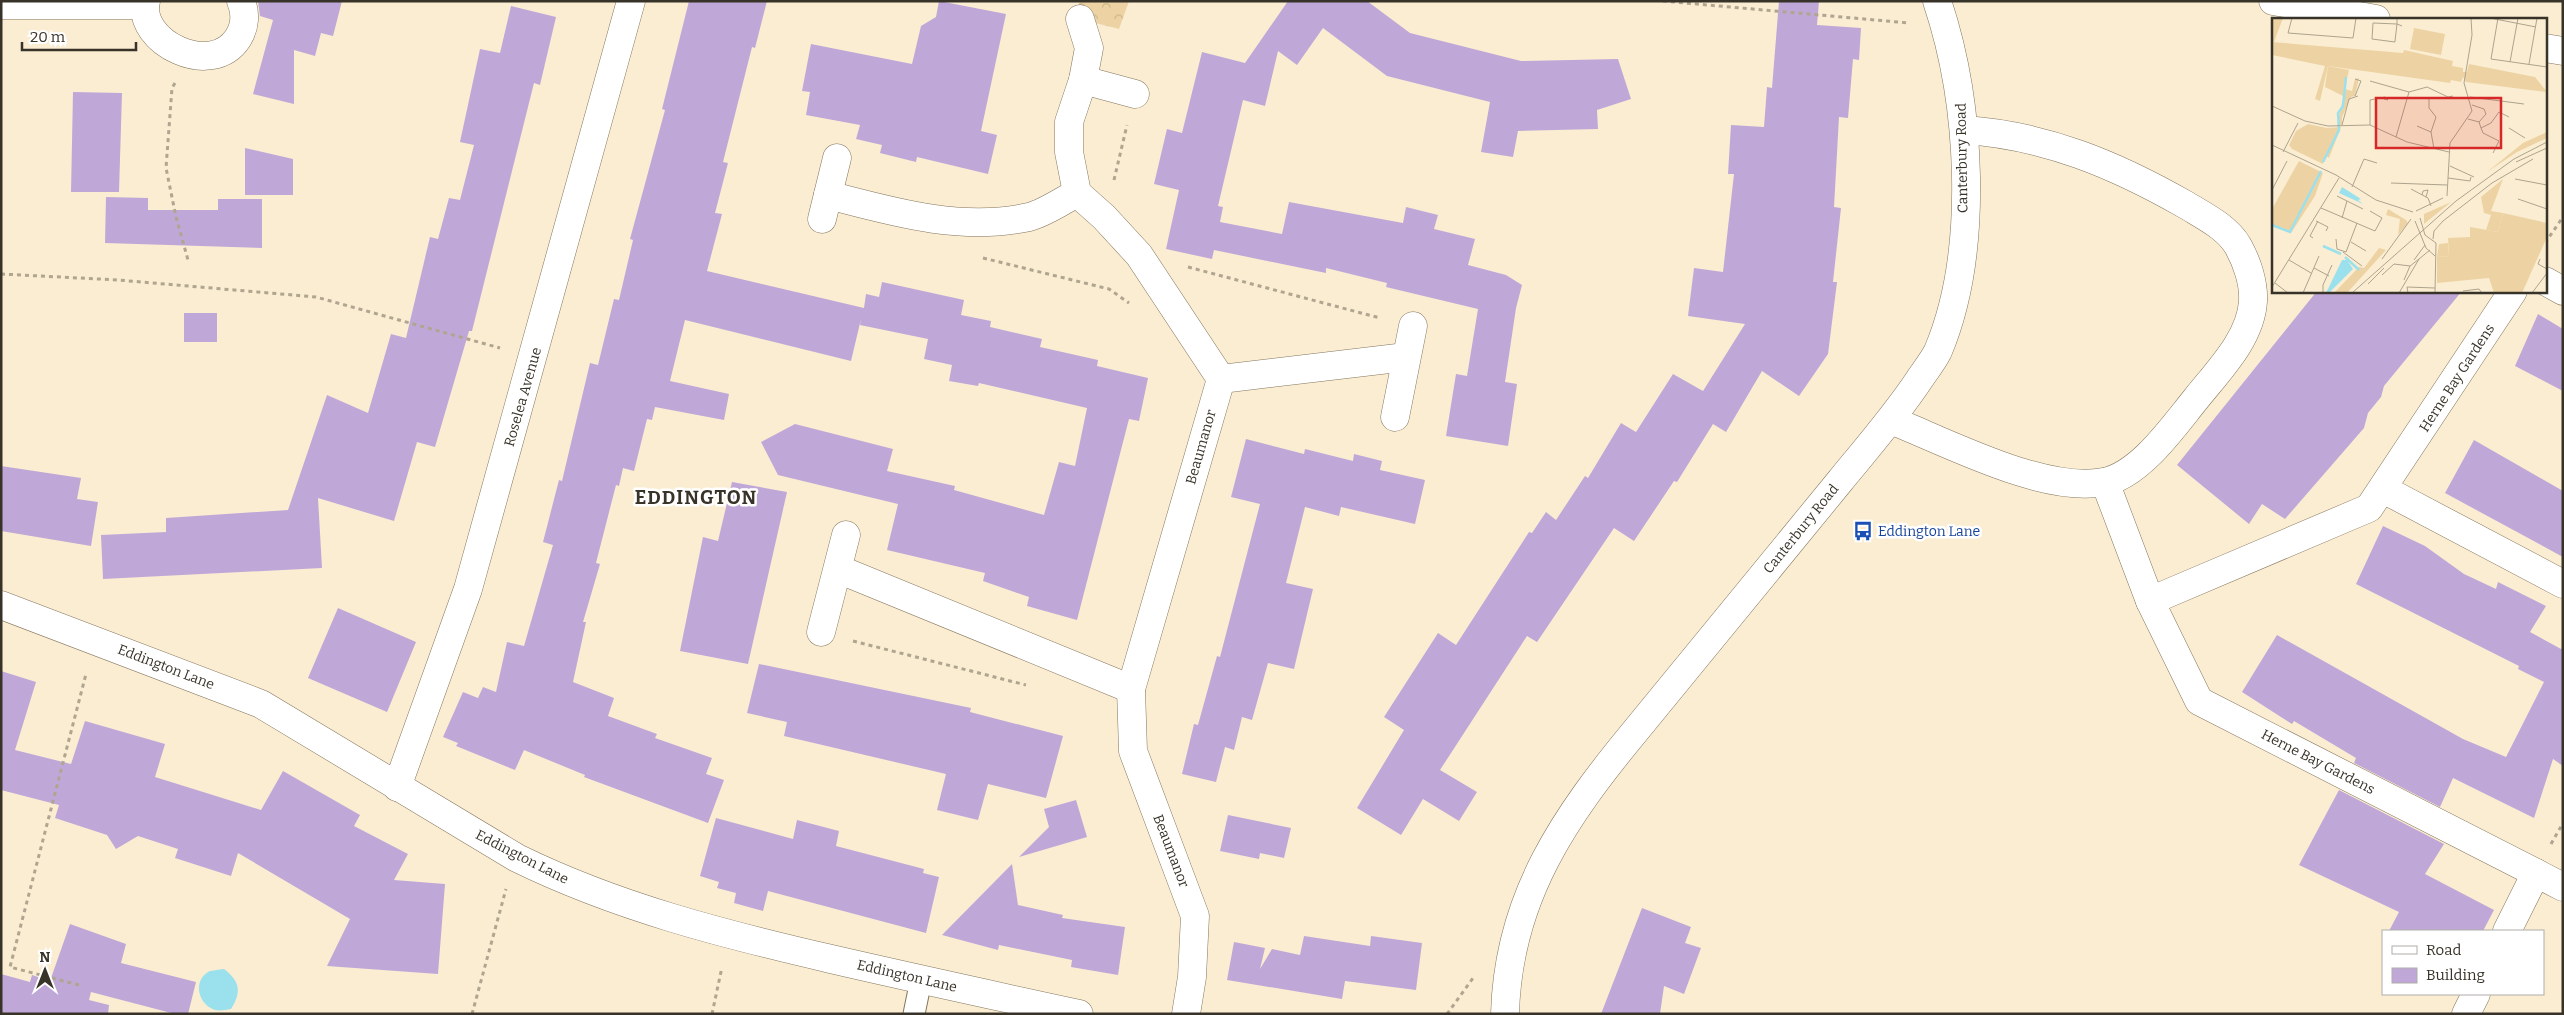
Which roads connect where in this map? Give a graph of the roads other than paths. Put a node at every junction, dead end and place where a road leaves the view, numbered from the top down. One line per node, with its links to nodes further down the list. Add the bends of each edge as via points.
1 (241, 1): 4 (street, via 244,29 232,48 213,56 188,55 160,39 149,23)
2 (631, 1): 33 (street, Roselea Avenue, via 468,589)
3 (2273, 1): 7 (street)
4 (146, 3): 5 (street)
5 (1, 5)
6 (1942, 14): 13 (street, Canterbury Road, via 1960,88)
7 (2370, 18)
8 (1080, 19): 11 (street, via 1089,48)
9 (2546, 48): 10 (street)
10 (2563, 51)
11 (1083, 80): 12 (street); 15 (street, via 1069,122 1069,152)
12 (1135, 94)
13 (1964, 130): 23 (street, Canterbury Road, via 1964,214 1953,300 1937,352); 24 (street, via 2000,132 2040,140 2144,181 2215,222 2237,244 2250,275 2253,301 2249,323 2234,348 2155,449 2131,469)
14 (837, 158): 15 (street, via 825,207 978,224 1031,217)
15 (1077, 193): 21 (street, via 1139,254)
16 (2546, 282): 17 (street)
17 (2563, 291)
18 (2512, 292): 25 (street, Herne Bay Gardens)
19 (1413, 326): 20 (street)
20 (1406, 357): 21 (street); 22 (street)
21 (1221, 379): 32 (street, Beaumanor)
22 (1395, 417)
23 (1890, 420): 24 (street, via 2007,468 2065,483); 42 (street, Canterbury Road, via 1602,771 1549,852 1521,913 1506,979)
24 (2104, 482): 29 (street, Herne Bay Gardens)
25 (2383, 489): 28 (street); 29 (street, Herne Bay Gardens, via 2369,508)
26 (846, 535): 27 (street)
27 (838, 569): 31 (street); 32 (street)
28 (2563, 584)
29 (2150, 601): 34 (street, Herne Bay Gardens, via 2199,701)
30 (1, 605): 33 (street, Eddington Lane, via 261,704)
31 (821, 632)
32 (1131, 689): 41 (street, Beaumanor, via 1133,751 1195,916 1192,977)
33 (397, 788): 37 (street, Eddington Lane, via 517,858 626,904 728,934)
34 (2536, 873): 35 (street, Herne Bay Gardens); 36 (street)
35 (2563, 887)
36 (2508, 930)
37 (921, 980): 39 (lane); 40 (street, Eddington Lane)
38 (2476, 995): 43 (street)
39 (914, 1014)
40 (1079, 1014)
41 (1186, 1014)
42 (1505, 1014)
43 (2466, 1014)

